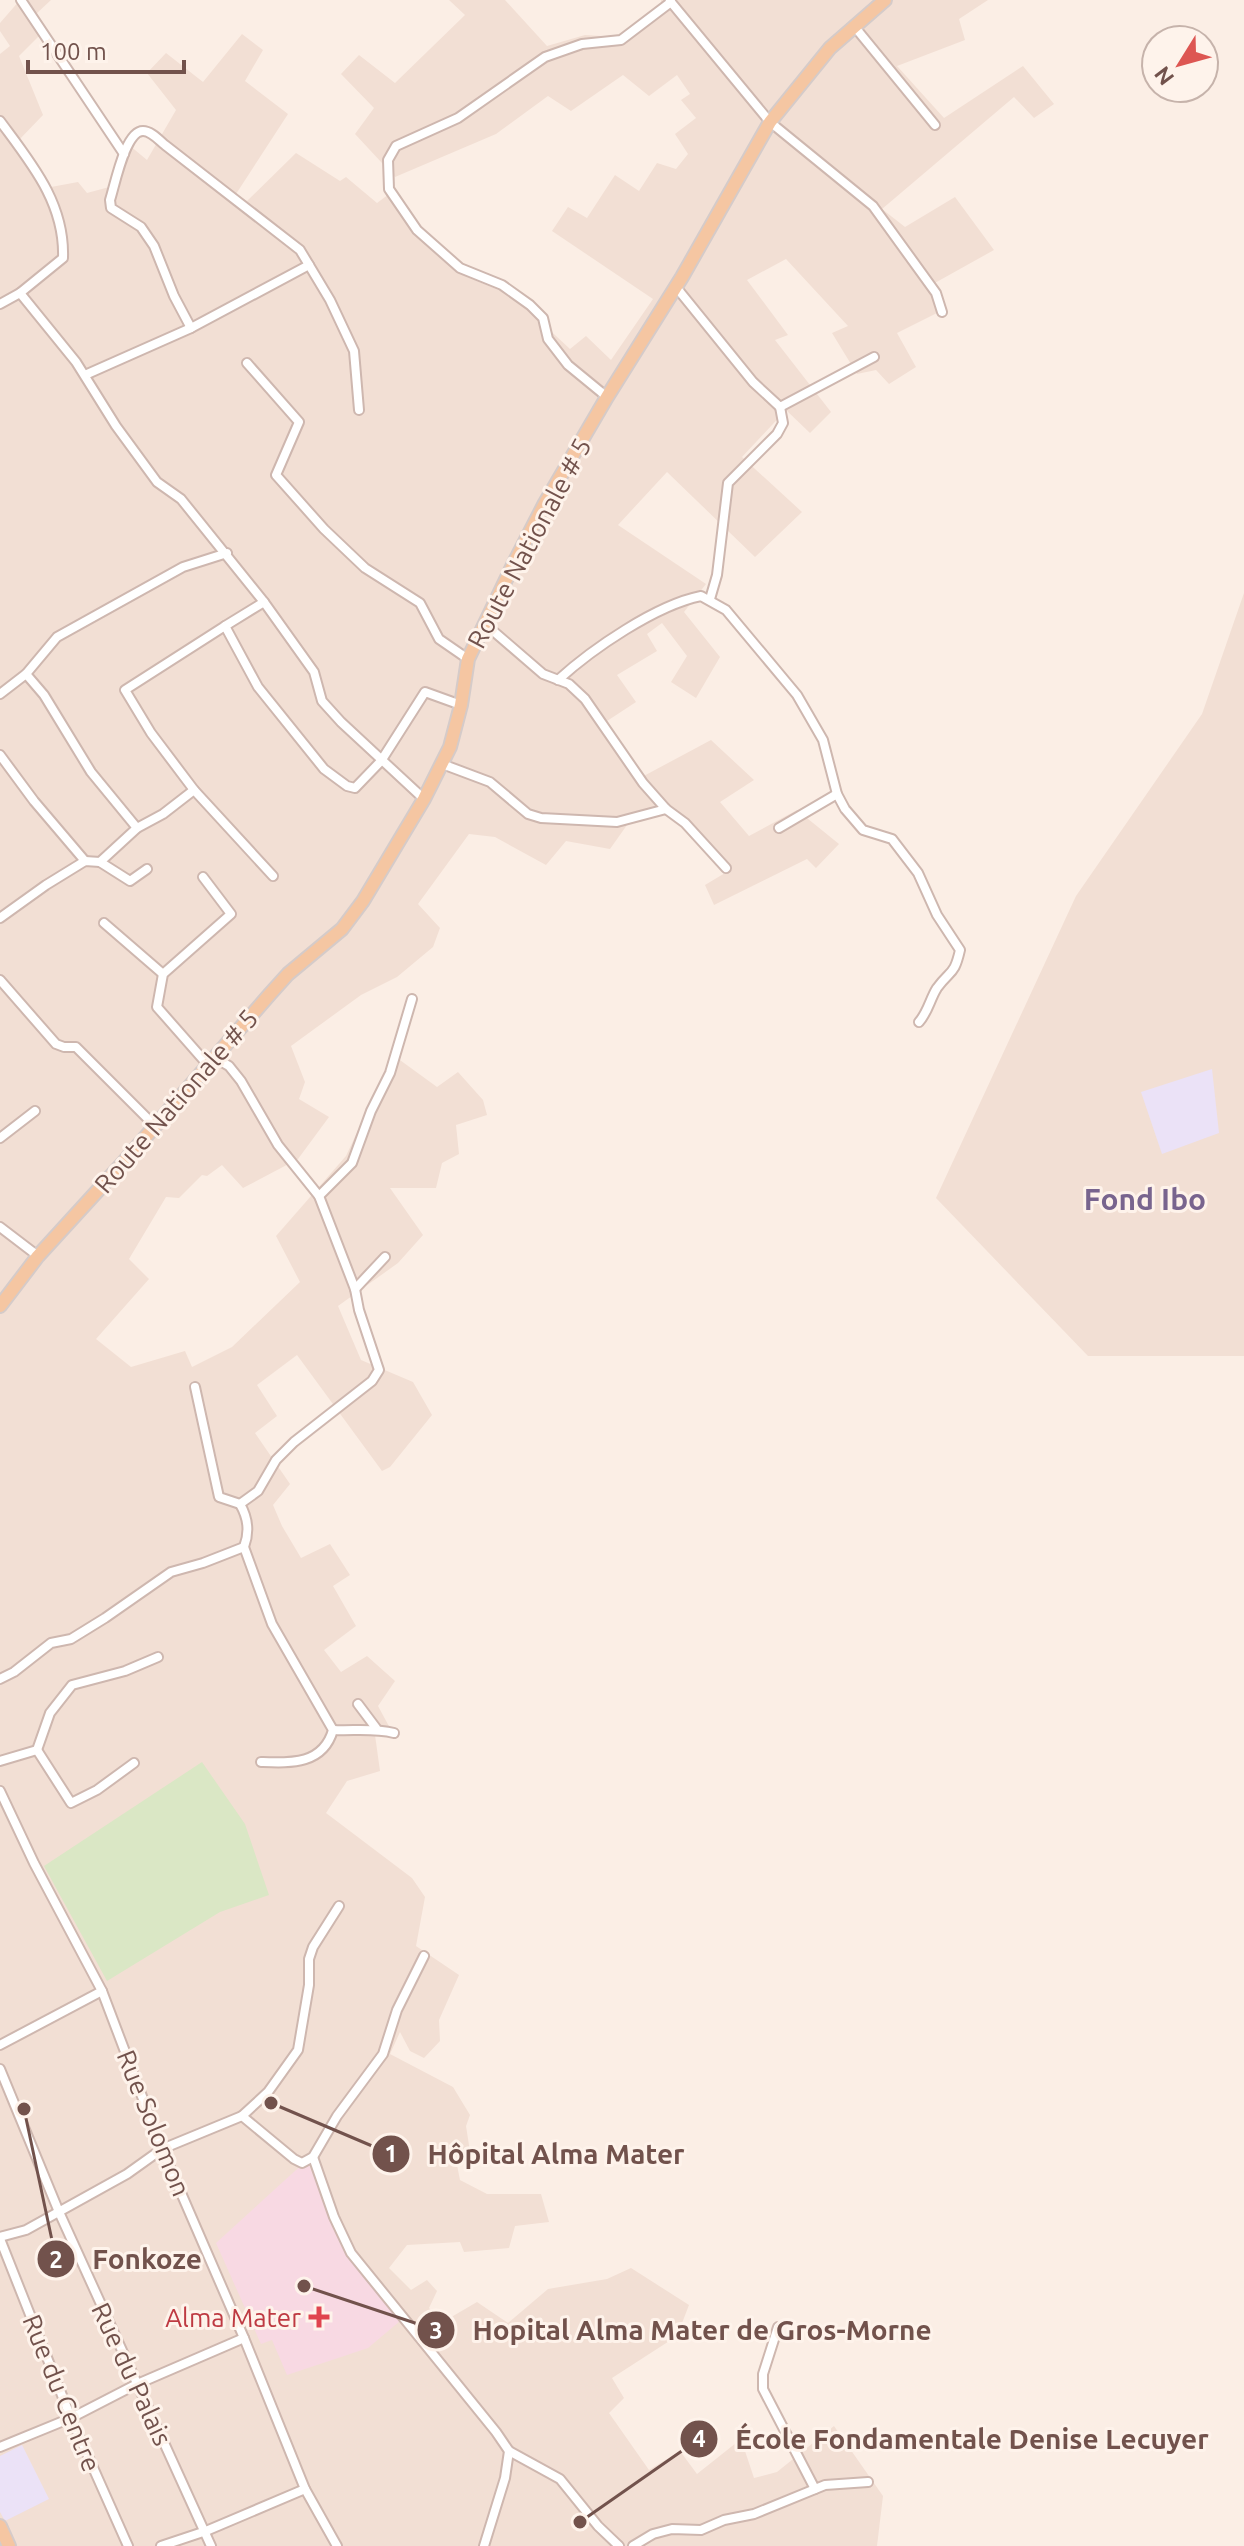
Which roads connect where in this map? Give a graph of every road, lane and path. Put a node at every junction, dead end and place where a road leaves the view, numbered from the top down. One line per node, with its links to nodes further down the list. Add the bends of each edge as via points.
1 (21, 0): 8 (street)
2 (885, 0): 4 (main road, Route Nationale # 5)
3 (670, 1): 6 (street); 18 (street, via 621,40 582,44 545,57 458,118 396,146 388,160 389,189 417,230 460,268 502,285 530,305 543,318 548,339 568,365)
4 (854, 26): 6 (main road, Route Nationale # 5); 7 (street)
5 (0, 121): 11 (street, via 42,179 64,240 63,258)
6 (770, 122): 10 (main road, Route Nationale # 5); 13 (street, via 873,206 936,293)
7 (935, 125)
8 (124, 154): 9 (street, via 133,135 147,131 300,250); 14 (street, via 111,208 148,236)
9 (309, 265): 14 (street); 20 (street, via 354,351)
10 (676, 287): 18 (main road, Route Nationale # 5); 19 (street, via 753,382)
11 (20, 293): 12 (street); 17 (street)
12 (0, 304)
13 (942, 312)
14 (191, 328): 17 (street)
15 (874, 357): 19 (street)
16 (247, 363): 26 (street, via 299,422 276,475 365,568 420,603 439,639)
17 (85, 375): 21 (street, via 157,482 181,499)
18 (607, 397): 24 (main road, Route Nationale # 5, via 545,503)
19 (780, 407): 22 (street, via 783,423 777,434 728,483)
20 (359, 410)
21 (227, 553): 23 (street); 27 (street, via 183,567 57,637)
22 (710, 599): 28 (street, via 689,598 644,620); 35 (street, via 726,610 797,695 823,740)
23 (264, 602): 25 (street); 32 (street, via 314,672 322,701)
24 (485, 624): 26 (main road, Route Nationale # 5); 28 (street, via 543,674)
25 (225, 626): 32 (street, via 258,687 324,769 355,788); 34 (street, via 125,690)
26 (468, 659): 30 (main road, Route Nationale # 5)
27 (26, 674): 29 (street); 38 (street, via 91,772)
28 (558, 680): 37 (street, via 585,699)
29 (0, 694)
30 (461, 705): 32 (street, via 425,692); 33 (main road, Route Nationale # 5)
31 (0, 755): 40 (street)
32 (381, 761): 36 (street)
33 (442, 764): 36 (main road, Route Nationale # 5); 37 (street, via 490,782 528,814 541,818 617,822)
34 (194, 790): 38 (street); 44 (street)
35 (837, 794): 39 (street); 51 (street, via 863,830 892,839 918,873 960,950 956,970 936,989)
36 (424, 799): 52 (main road, Route Nationale # 5, via 342,929 288,974)
37 (666, 809): 42 (street)
38 (137, 828): 41 (street)
39 (779, 828)
40 (85, 861): 41 (street); 46 (street)
41 (100, 862): 43 (street, via 130,881)
42 (726, 868)
43 (147, 869)
44 (273, 876)
45 (203, 877): 48 (street, via 231,914)
46 (1, 914)
47 (104, 923): 48 (street)
48 (163, 974): 52 (street, via 157,1007)
49 (0, 980): 54 (street, via 56,1044 76,1047)
50 (412, 999): 56 (street, via 390,1073 352,1163)
51 (919, 1022)
52 (212, 1062): 54 (main road, Route Nationale # 5); 56 (street, via 229,1066 241,1081 278,1145)
53 (35, 1111): 55 (street)
54 (155, 1126): 58 (main road, Route Nationale # 5)
55 (0, 1138)
56 (319, 1196): 60 (street)
57 (0, 1227): 58 (street)
58 (38, 1256): 61 (main road, Route Nationale # 5)
59 (385, 1257): 60 (street)
60 (355, 1289): 63 (street, via 379,1370 294,1442 258,1491)
61 (0, 1306)
62 (195, 1387): 63 (street, via 219,1497)
63 (240, 1504): 64 (street, via 247,1521)
64 (244, 1547): 66 (street, via 171,1572); 69 (street, via 272,1624)
65 (158, 1657): 71 (street, via 75,1682 50,1713)
66 (0, 1679)
67 (358, 1704): 68 (street)
68 (376, 1728): 69 (street); 70 (street)
69 (333, 1730): 73 (street, via 311,1759)
70 (394, 1733)
71 (37, 1750): 72 (street); 74 (street, via 71,1803)
72 (0, 1761)
73 (261, 1762)
74 (134, 1763)
75 (0, 1791): 78 (street, Rue Solomon)
76 (339, 1906): 81 (street, via 309,1959 298,2050 268,2092)
77 (424, 1956): 83 (street, via 397,2010 383,2054)
78 (102, 1991): 79 (street); 82 (street, Rue Solomon)
79 (0, 2045)
80 (0, 2069): 84 (street, Rue du Palais)
81 (242, 2116): 82 (street); 83 (street, via 294,2159 302,2163)
82 (162, 2149): 84 (street); 87 (street, Rue Solomon)
83 (313, 2157): 91 (street, via 351,2253)
84 (59, 2212): 85 (street); 88 (street, Rue du Palais)
85 (0, 2238): 89 (street, Rue du Centre)
86 (778, 2327): 94 (street, via 763,2389)
87 (244, 2338): 88 (street); 93 (street, Rue Solomon)
88 (135, 2385): 89 (street); 96 (street, Rue du Palais)
89 (71, 2418): 90 (street); 98 (street, Rue du Centre)
90 (0, 2447)
91 (509, 2451): 102 (street); 103 (street, via 560,2479)
92 (868, 2482): 94 (street)
93 (305, 2489): 96 (street); 101 (street, Rue Solomon)
94 (815, 2489): 104 (street, via 754,2514 701,2530 653,2534)
95 (0, 2526): 97 (main road)
96 (206, 2531): 99 (street); 100 (street, Rue du Palais)
97 (9, 2546)
98 (128, 2546)
99 (161, 2546)
100 (211, 2546)
101 (337, 2546)
102 (484, 2546)
103 (619, 2546)
104 (633, 2546)

